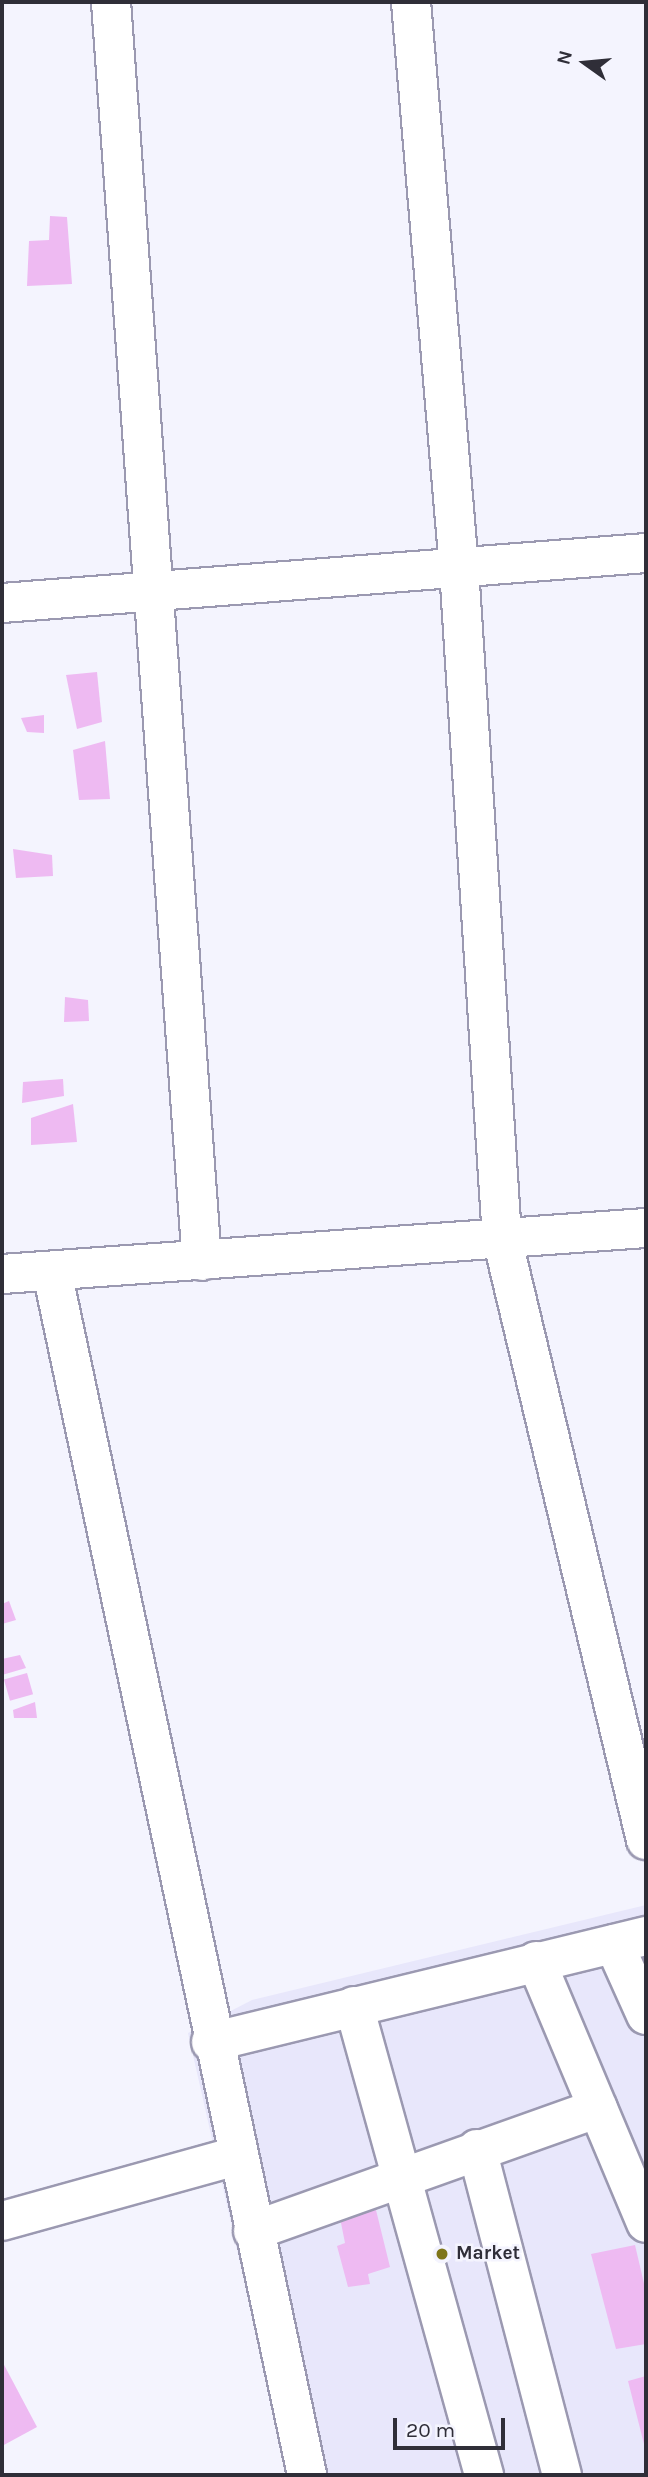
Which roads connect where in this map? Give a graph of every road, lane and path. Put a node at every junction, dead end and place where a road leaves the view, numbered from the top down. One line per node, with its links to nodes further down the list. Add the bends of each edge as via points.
1 (111, 2): 5 (street)
2 (411, 2): 4 (street)
3 (646, 553): 4 (street)
4 (459, 568): 5 (street); 8 (street)
5 (154, 592): 6 (street); 9 (street)
6 (2, 603)
7 (646, 1228): 8 (street)
8 (502, 1238): 9 (street); 12 (street)
9 (202, 1261): 10 (street)
10 (52, 1272): 11 (street); 17 (street)
11 (2, 1274)
12 (646, 1840)
13 (630, 1940): 14 (street); 16 (street)
14 (536, 1961): 15 (street); 18 (street)
15 (354, 2006): 17 (street); 21 (street)
16 (646, 2015)
17 (211, 2042): 20 (street)
18 (598, 2108): 19 (street); 23 (street)
19 (477, 2149): 21 (street); 27 (street)
20 (237, 2156): 22 (street); 24 (street)
21 (401, 2176): 24 (street); 26 (street)
22 (2, 2221)
23 (646, 2222)
24 (253, 2231): 25 (street)
25 (307, 2475)
26 (484, 2475)
27 (562, 2475)

